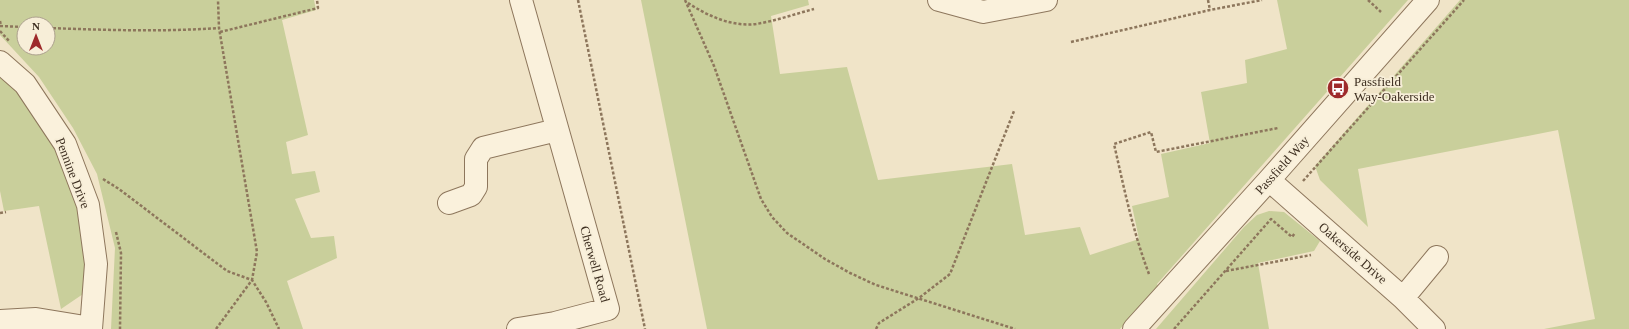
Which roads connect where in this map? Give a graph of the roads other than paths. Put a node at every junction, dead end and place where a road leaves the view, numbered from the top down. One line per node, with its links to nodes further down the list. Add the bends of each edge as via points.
1 (521, 0): 6 (street, Cherwell Road)
2 (939, 0): 4 (street, via 983,12)
3 (1428, 0): 7 (street, Passfield Way)
4 (1034, 8)
5 (0, 62): 12 (street, Pennine Drive, via 25,84 65,144 88,205 96,264)
6 (557, 130): 8 (street, via 482,148 476,159 476,188 471,195); 13 (street, Cherwell Road, via 608,309 555,323)
7 (1269, 180): 10 (street, Oakerside Drive); 14 (street, Passfield Way)
8 (449, 203)
9 (1437, 257): 10 (street)
10 (1403, 298): 15 (street, Oakerside Drive)
11 (0, 321): 12 (street, via 36,319)
12 (91, 329)
13 (518, 329)
14 (1134, 329)
15 (1434, 329)

